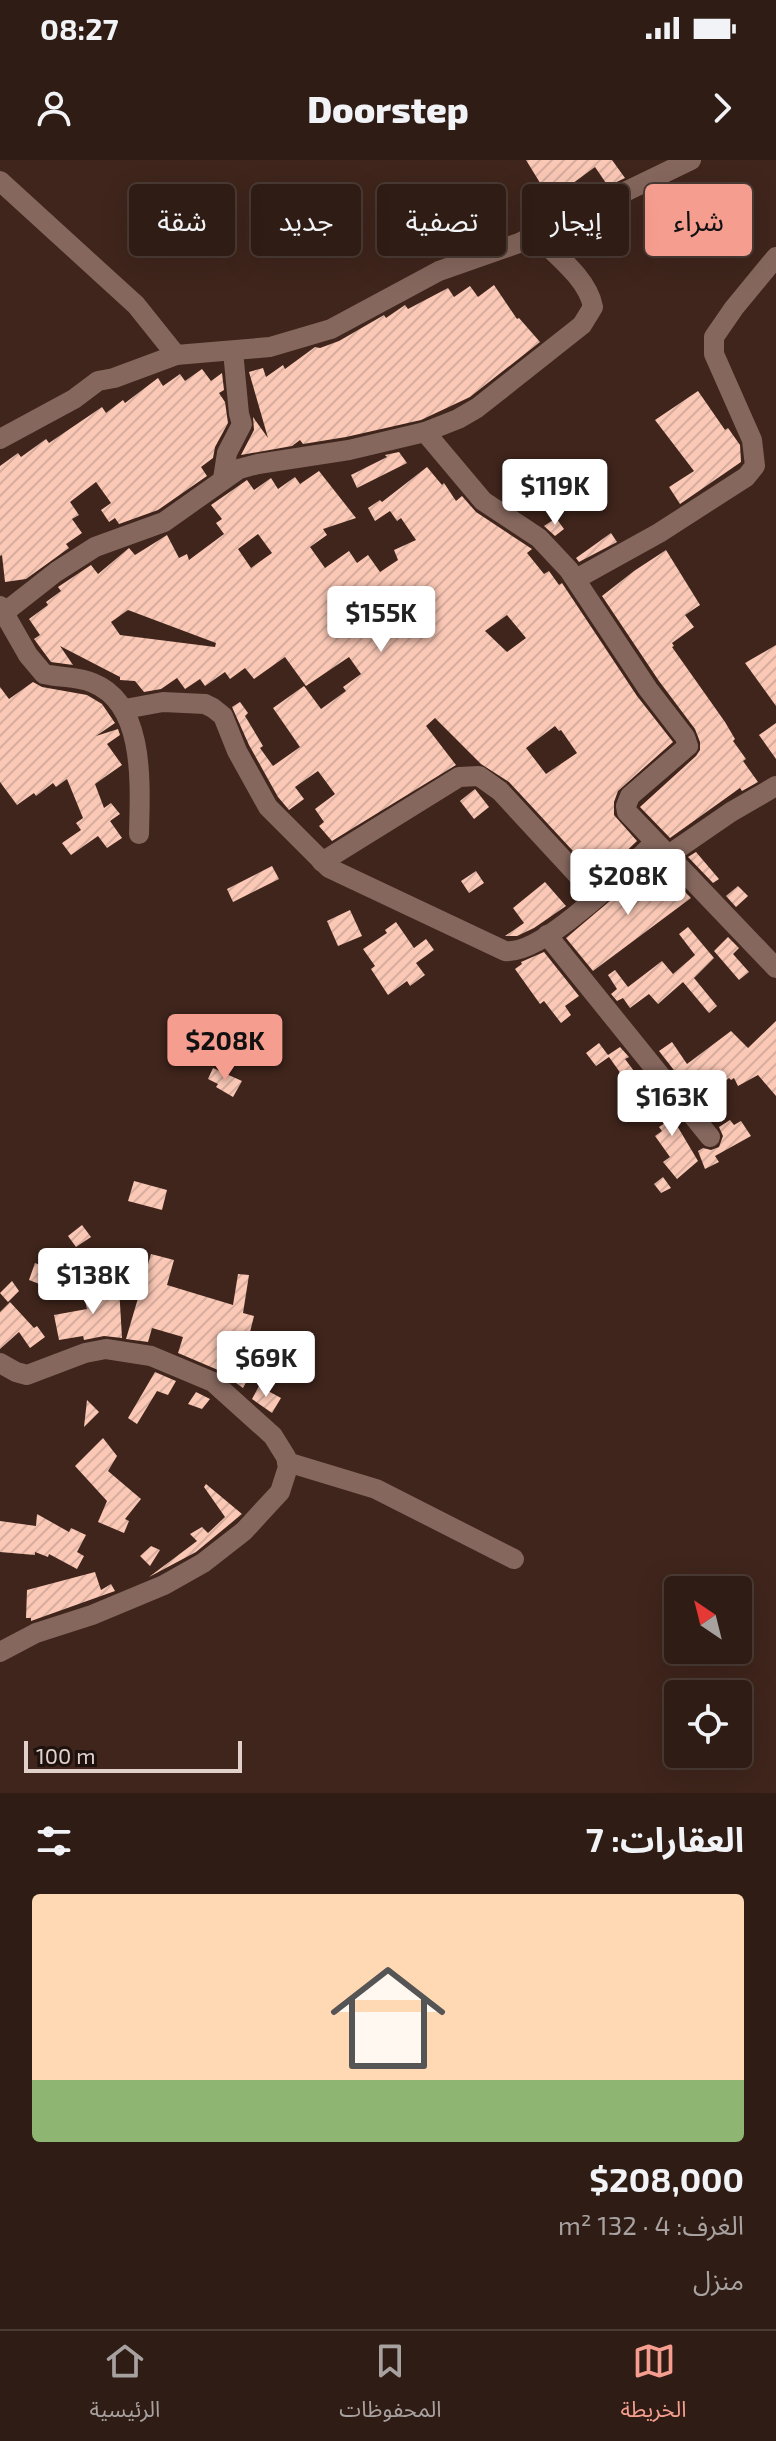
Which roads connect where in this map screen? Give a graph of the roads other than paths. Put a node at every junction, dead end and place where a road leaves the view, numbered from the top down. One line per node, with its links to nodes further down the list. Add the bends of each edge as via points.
1 (691, 160): 3 (street)
2 (0, 181): 8 (street, via 136,305)
3 (629, 190)
4 (522, 240): 7 (street, via 439,271 331,329 292,342)
5 (556, 256): 9 (street, via 591,297 588,317 477,408)
6 (776, 257): 12 (street, via 714,337 714,354 752,440 755,466 673,525)
7 (233, 351): 8 (street); 11 (street, via 242,424 227,453)
8 (176, 355): 10 (street, via 98,381)
9 (425, 432): 11 (street, via 258,464); 12 (street, via 483,501 539,538)
10 (0, 439)
11 (223, 479): 13 (street, via 164,522 95,547)
12 (576, 579): 17 (street, via 689,743 627,801 627,812)
13 (2, 609): 14 (street, via 44,674 96,683)
14 (125, 709): 16 (street, via 133,727); 18 (street, via 163,702 205,704 219,712 257,791)
15 (776, 786): 17 (street)
16 (139, 834)
17 (661, 849): 19 (street); 21 (street)
18 (322, 862): 19 (street, via 459,777 479,776 500,791); 20 (street, via 505,951 518,951)
19 (597, 896): 20 (street)
20 (547, 935): 22 (street)
21 (776, 968)
22 (710, 1137)
23 (0, 1363): 24 (street, via 27,1375 106,1349 151,1356 213,1382 273,1436)
24 (287, 1462): 25 (street, via 376,1489); 26 (street, via 280,1492 244,1531 203,1563 164,1585)
25 (514, 1559)
26 (0, 1652)

